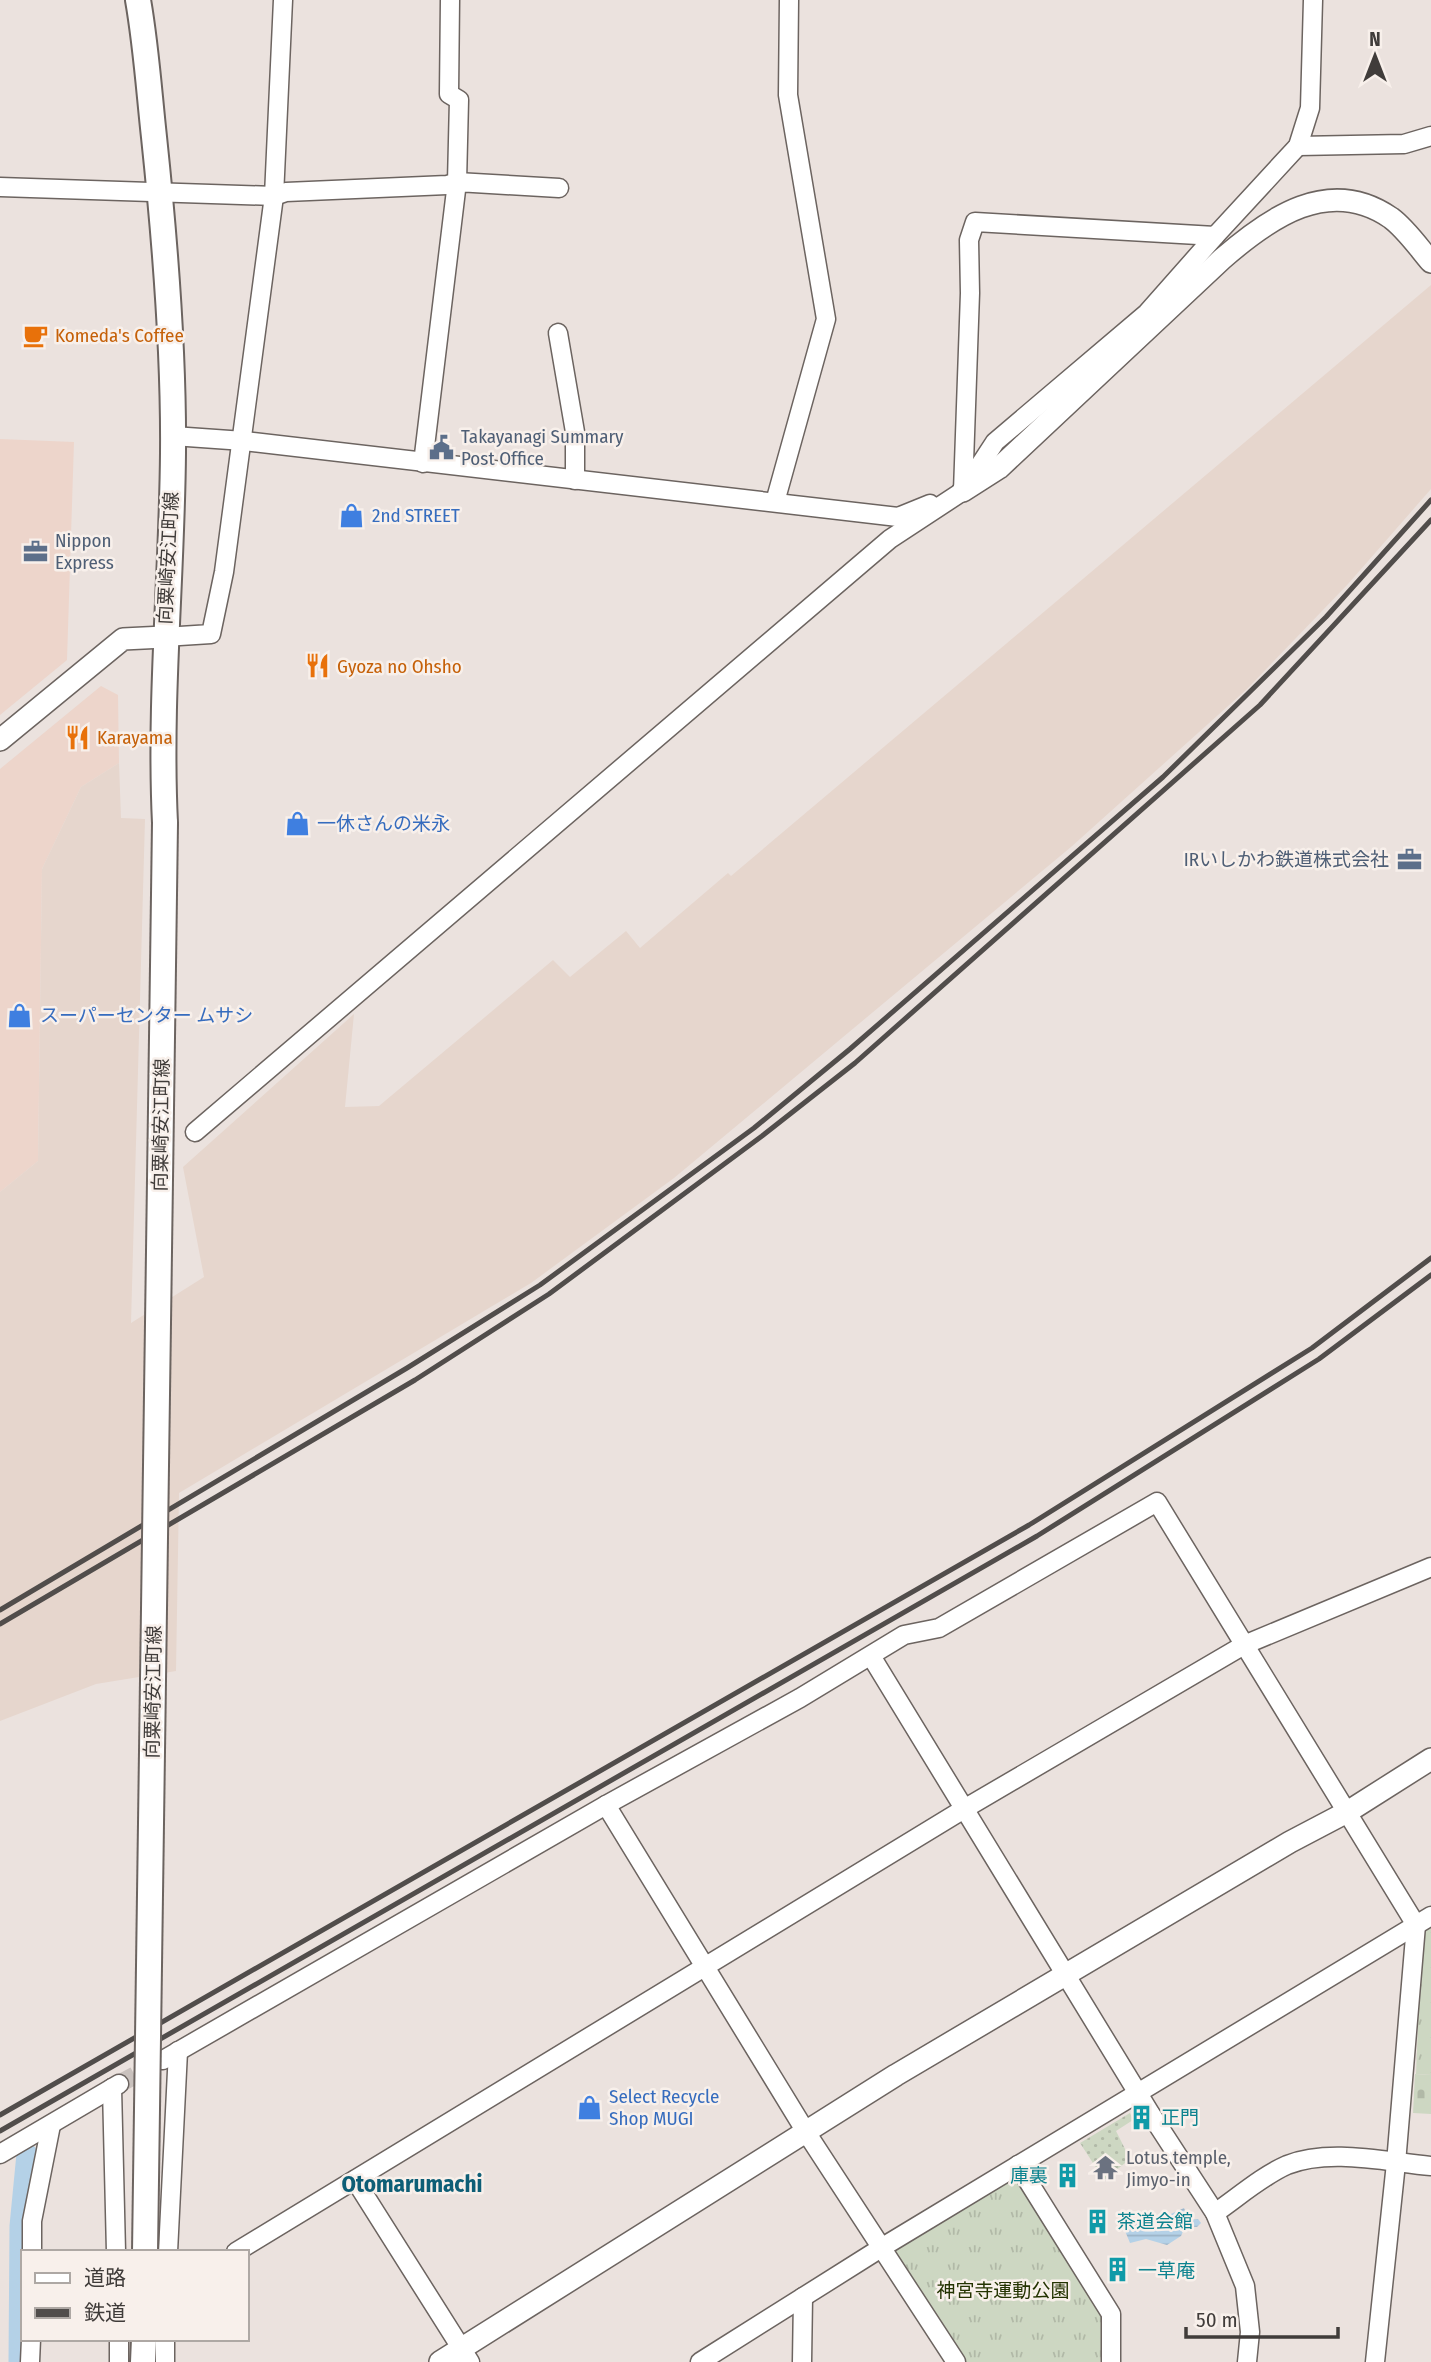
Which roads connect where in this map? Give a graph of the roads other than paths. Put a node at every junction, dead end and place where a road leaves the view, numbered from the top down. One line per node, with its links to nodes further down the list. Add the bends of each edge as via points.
1 (138, 0): 11 (main road, 向粟崎安江町線)
2 (283, 0): 12 (street)
3 (450, 0): 8 (street, via 449,94 460,100)
4 (789, 0): 21 (street, via 788,94 826,319)
5 (1313, 0): 7 (street, via 1310,108)
6 (1431, 136): 7 (street, via 1404,144)
7 (1298, 146): 13 (street)
8 (457, 182): 10 (street); 12 (street, via 286,192); 18 (street)
9 (0, 187): 11 (street)
10 (559, 188)
11 (160, 193): 12 (street); 16 (main road, 向粟崎安江町線)
12 (274, 197): 17 (street)
13 (1215, 236): 20 (street, via 1147,313 995,442); 20 (street, via 975,222 969,240)
14 (1431, 262): 20 (street, via 1392,219 1367,206 1339,200 1282,213 1222,259 999,468)
15 (558, 333): 19 (street, via 575,432)
16 (173, 436): 17 (street); 22 (main road, 向粟崎安江町線, via 170,584)
17 (244, 441): 18 (street); 22 (street, via 211,634)
18 (423, 463): 19 (street)
19 (575, 480): 21 (street)
20 (962, 491): 21 (street, via 898,517); 24 (street, via 890,539)
21 (775, 502)
22 (164, 637): 23 (street, via 123,639); 47 (main road, 向粟崎安江町線, bridge)
23 (0, 740)
24 (195, 1132)
25 (1431, 1567): 26 (street)
26 (1244, 1646): 27 (street, via 1157,1502 939,1628 904,1635); 30 (street); 31 (street)
27 (871, 1656): 29 (street); 30 (street)
28 (1431, 1759): 31 (street)
29 (606, 1805): 33 (street); 48 (street, via 171,2056)
30 (964, 1809): 33 (street); 34 (street)
31 (1349, 1811): 32 (street); 34 (street)
32 (1424, 1920): 35 (street); 39 (street)
33 (705, 1967): 37 (street); 42 (street)
34 (1067, 1976): 35 (street); 37 (street)
35 (1138, 2093): 40 (street); 43 (street)
36 (51, 2125): 38 (street); 45 (street, via 32,2221); 46 (street, via 116,2086)
37 (806, 2132): 44 (street); 55 (street)
38 (0, 2154)
39 (1396, 2163): 41 (street); 43 (street, via 1323,2158 1286,2166); 66 (street)
40 (1018, 2165): 44 (street); 64 (street, via 1111,2314)
41 (1431, 2166)
42 (355, 2180): 49 (street); 55 (street)
43 (1215, 2213): 65 (street, via 1245,2286 1250,2332)
44 (881, 2248): 50 (street); 63 (street)
45 (32, 2250)
46 (116, 2250)
47 (145, 2250)
48 (168, 2250)
49 (239, 2250)
50 (803, 2297): 61 (street); 62 (street)
51 (30, 2341): 56 (street)
52 (119, 2341): 57 (street)
53 (144, 2341): 58 (main road)
54 (165, 2341): 59 (street)
55 (465, 2354): 60 (street)
56 (30, 2362)
57 (119, 2362)
58 (143, 2362)
59 (165, 2362)
60 (440, 2362)
61 (700, 2362)
62 (802, 2362)
63 (956, 2362)
64 (1111, 2362)
65 (1247, 2362)
66 (1375, 2362)

